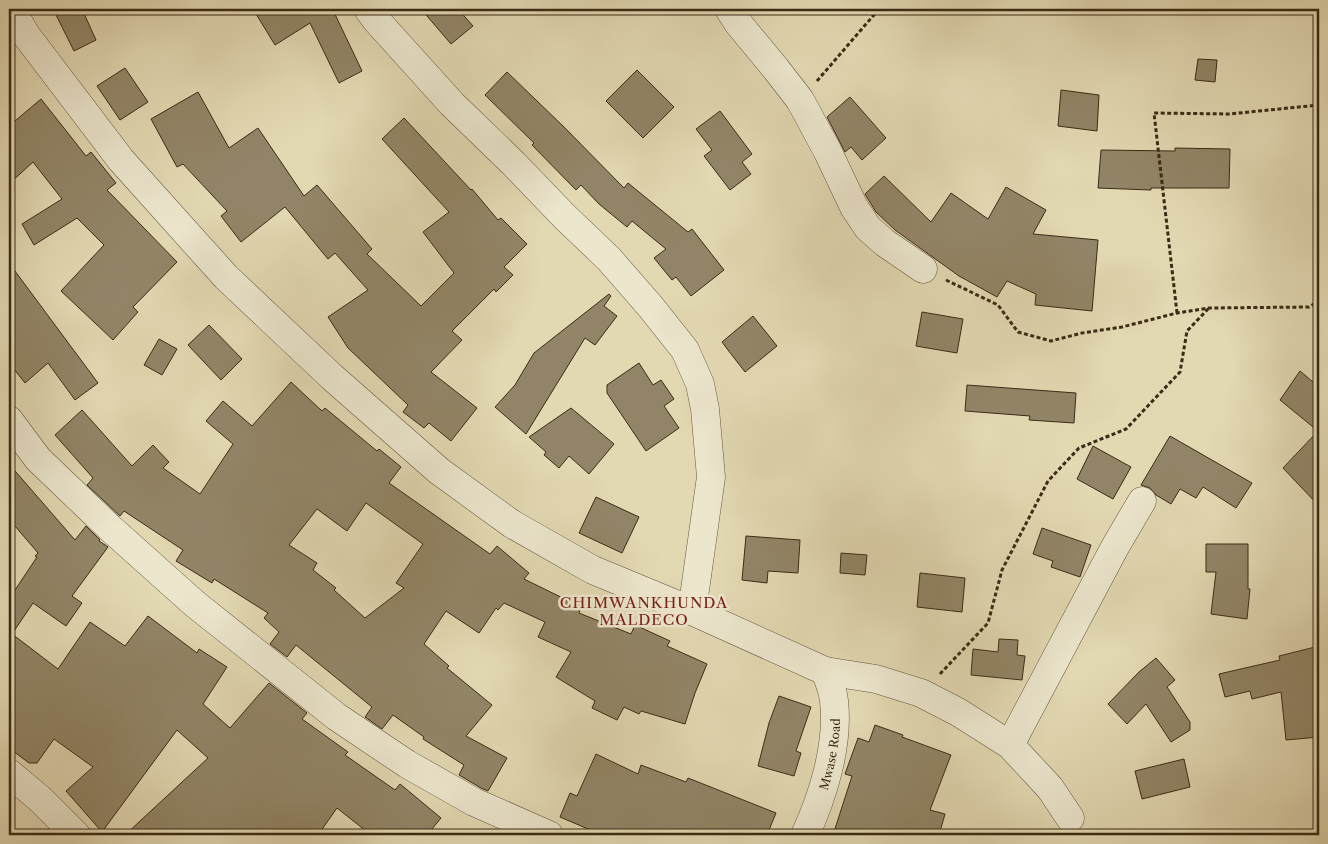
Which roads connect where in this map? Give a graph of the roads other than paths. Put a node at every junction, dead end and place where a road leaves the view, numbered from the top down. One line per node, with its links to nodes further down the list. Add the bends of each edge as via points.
1 (11, 9): 7 (street, via 26,35 121,160 226,278 332,377 439,471 512,524 593,570)
2 (368, 9): 7 (street, via 452,104 609,259 685,350 700,384 711,477)
3 (729, 9): 4 (street, via 800,100 854,208 868,228)
4 (922, 269)
5 (9, 420): 13 (street, via 38,459 110,528 196,604 337,717 407,764 474,802)
6 (1142, 501): 9 (street)
7 (692, 610): 8 (street)
8 (824, 672): 9 (street, via 876,679 921,693); 14 (street, Mwase Road, via 832,686 835,723 824,785)
9 (1010, 745): 11 (street, via 1050,788)
10 (9, 773): 12 (street)
11 (1070, 818)
12 (76, 835)
13 (549, 835)
14 (805, 835)

